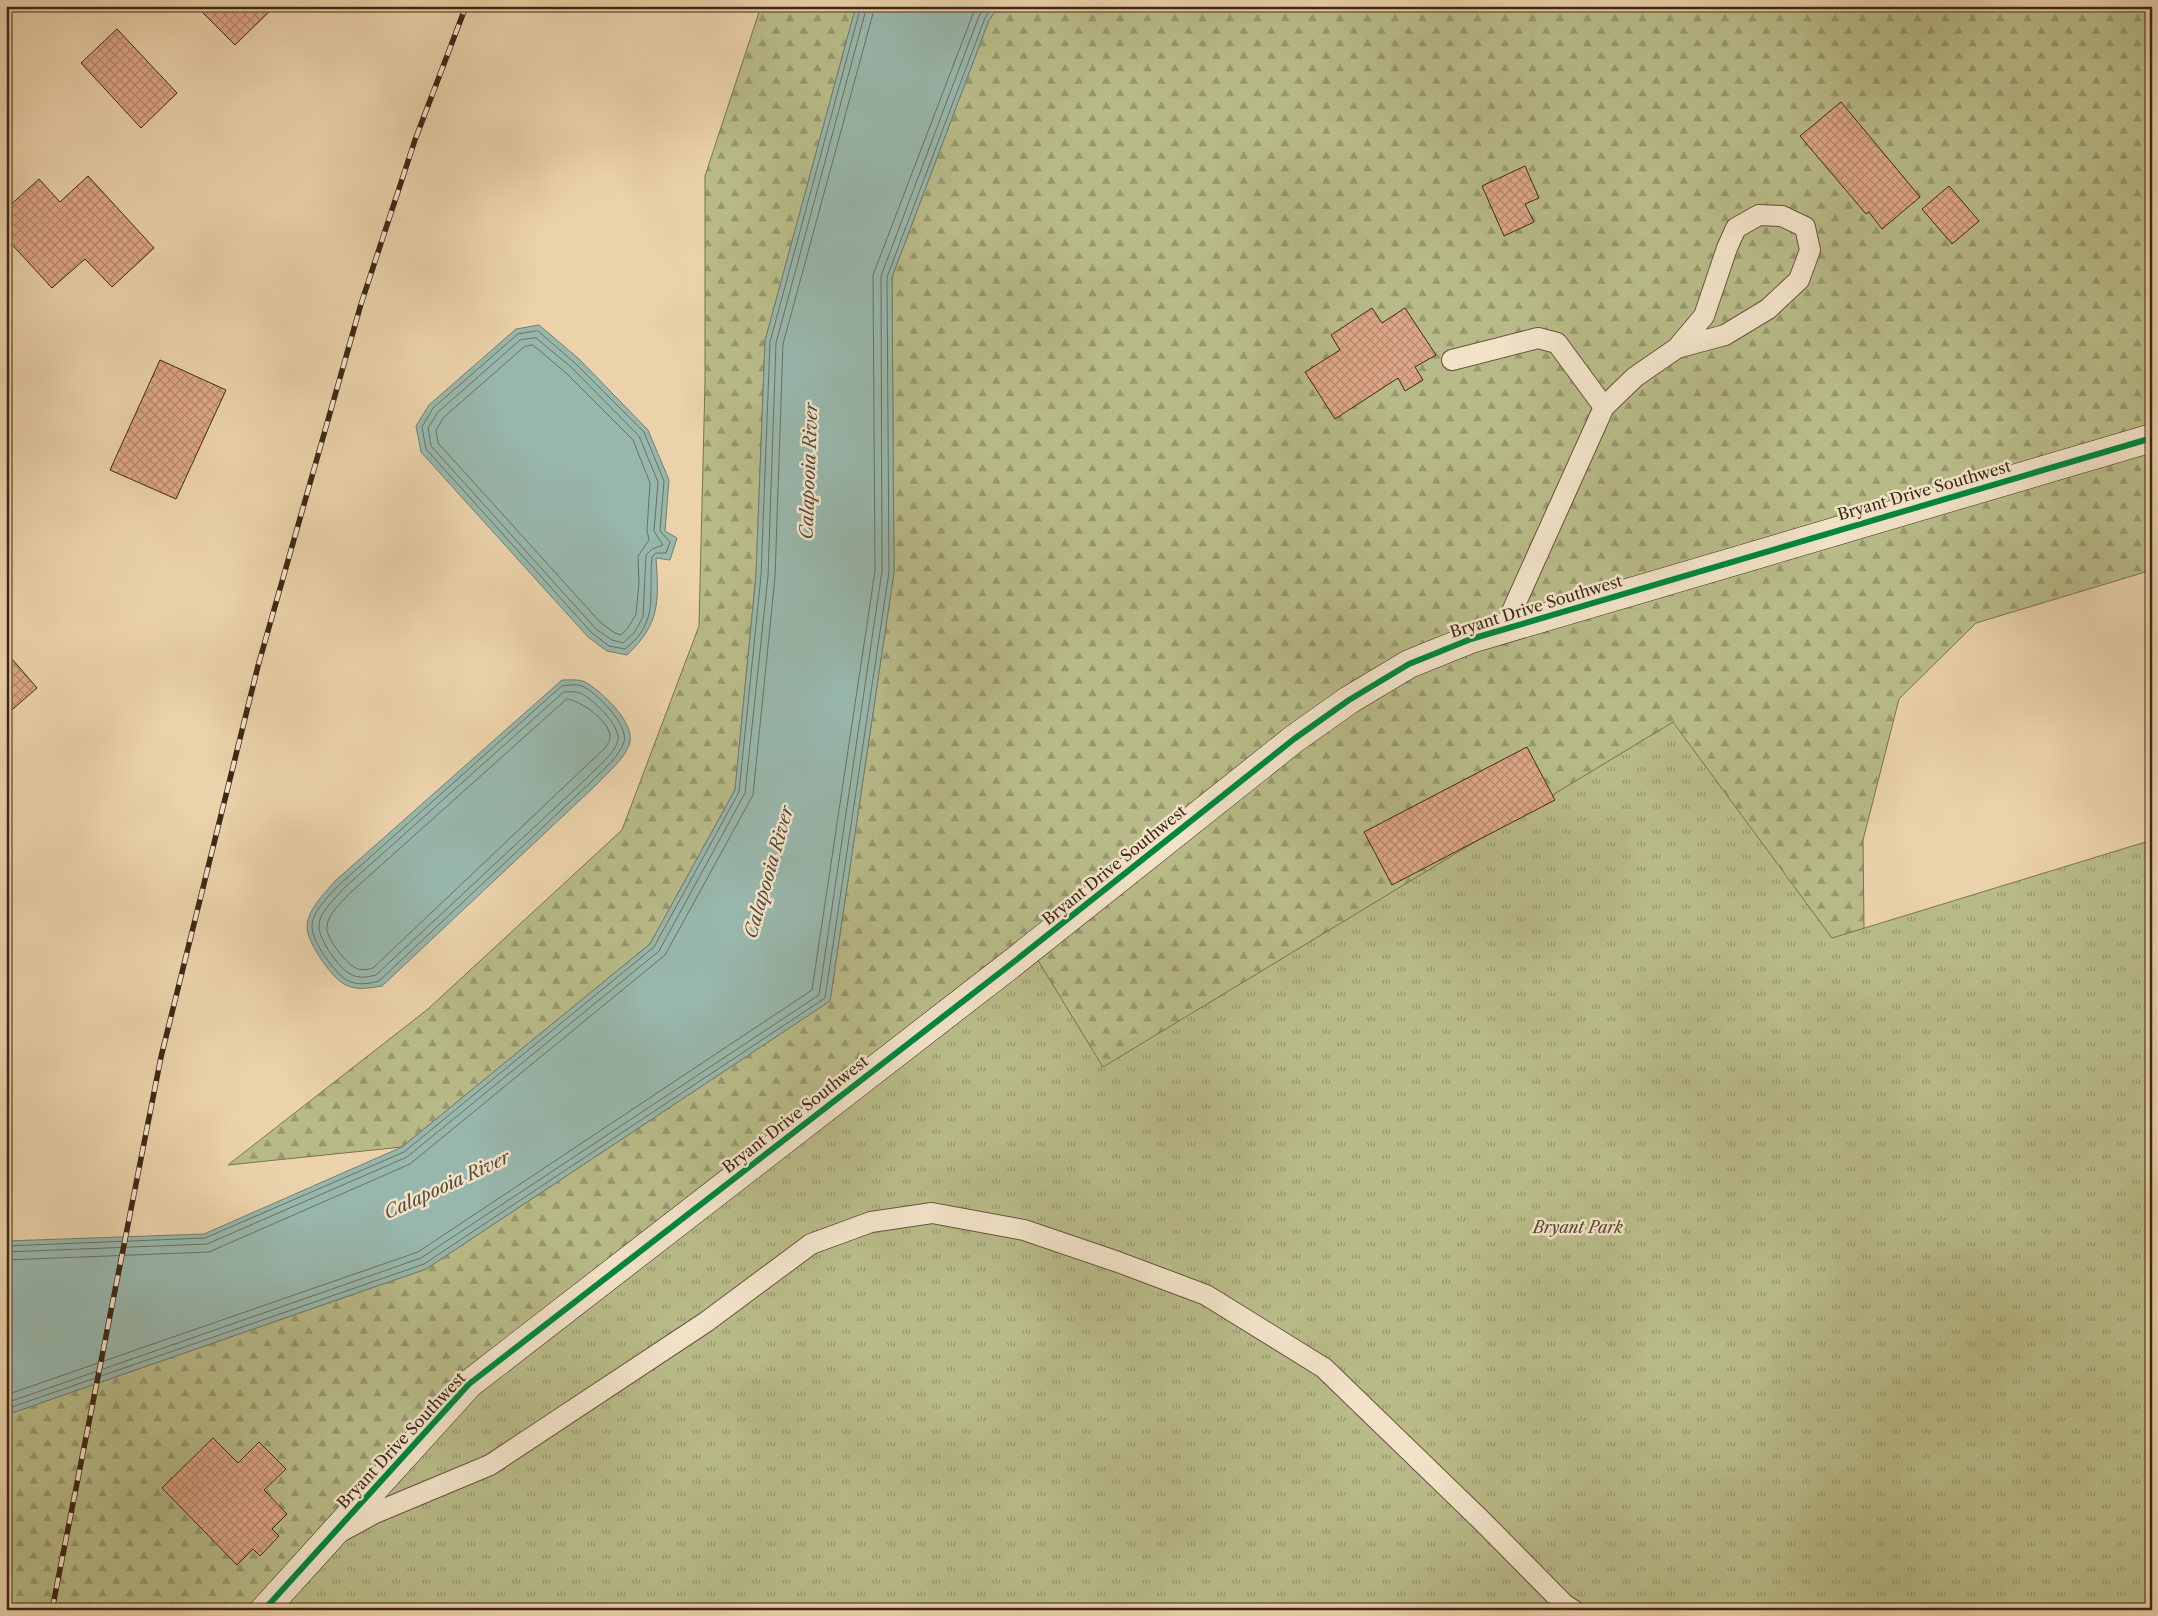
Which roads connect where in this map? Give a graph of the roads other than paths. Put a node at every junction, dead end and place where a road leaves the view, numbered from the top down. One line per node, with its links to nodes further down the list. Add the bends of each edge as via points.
1 (1677, 348): 1 (lane, via 1704,316 1736,228 1759,215 1782,216 1804,227 1810,250 1799,280 1768,309 1726,335); 3 (lane, via 1635,377)
2 (1452, 360): 3 (lane, via 1538,338 1558,343)
3 (1604, 407): 5 (lane)
4 (2152, 438): 5 (street, Bryant Drive Southwest)
5 (1504, 629): 6 (street, Bryant Drive Southwest, via 1409,664 1349,700 1294,739 1023,955 469,1384)
6 (332, 1536): 7 (street, Bryant Drive Southwest); 8 (lane, via 375,1513 490,1465 706,1322 811,1244 870,1222 932,1213 1024,1230 1206,1295 1324,1368)
7 (264, 1610)
8 (1573, 1610)

